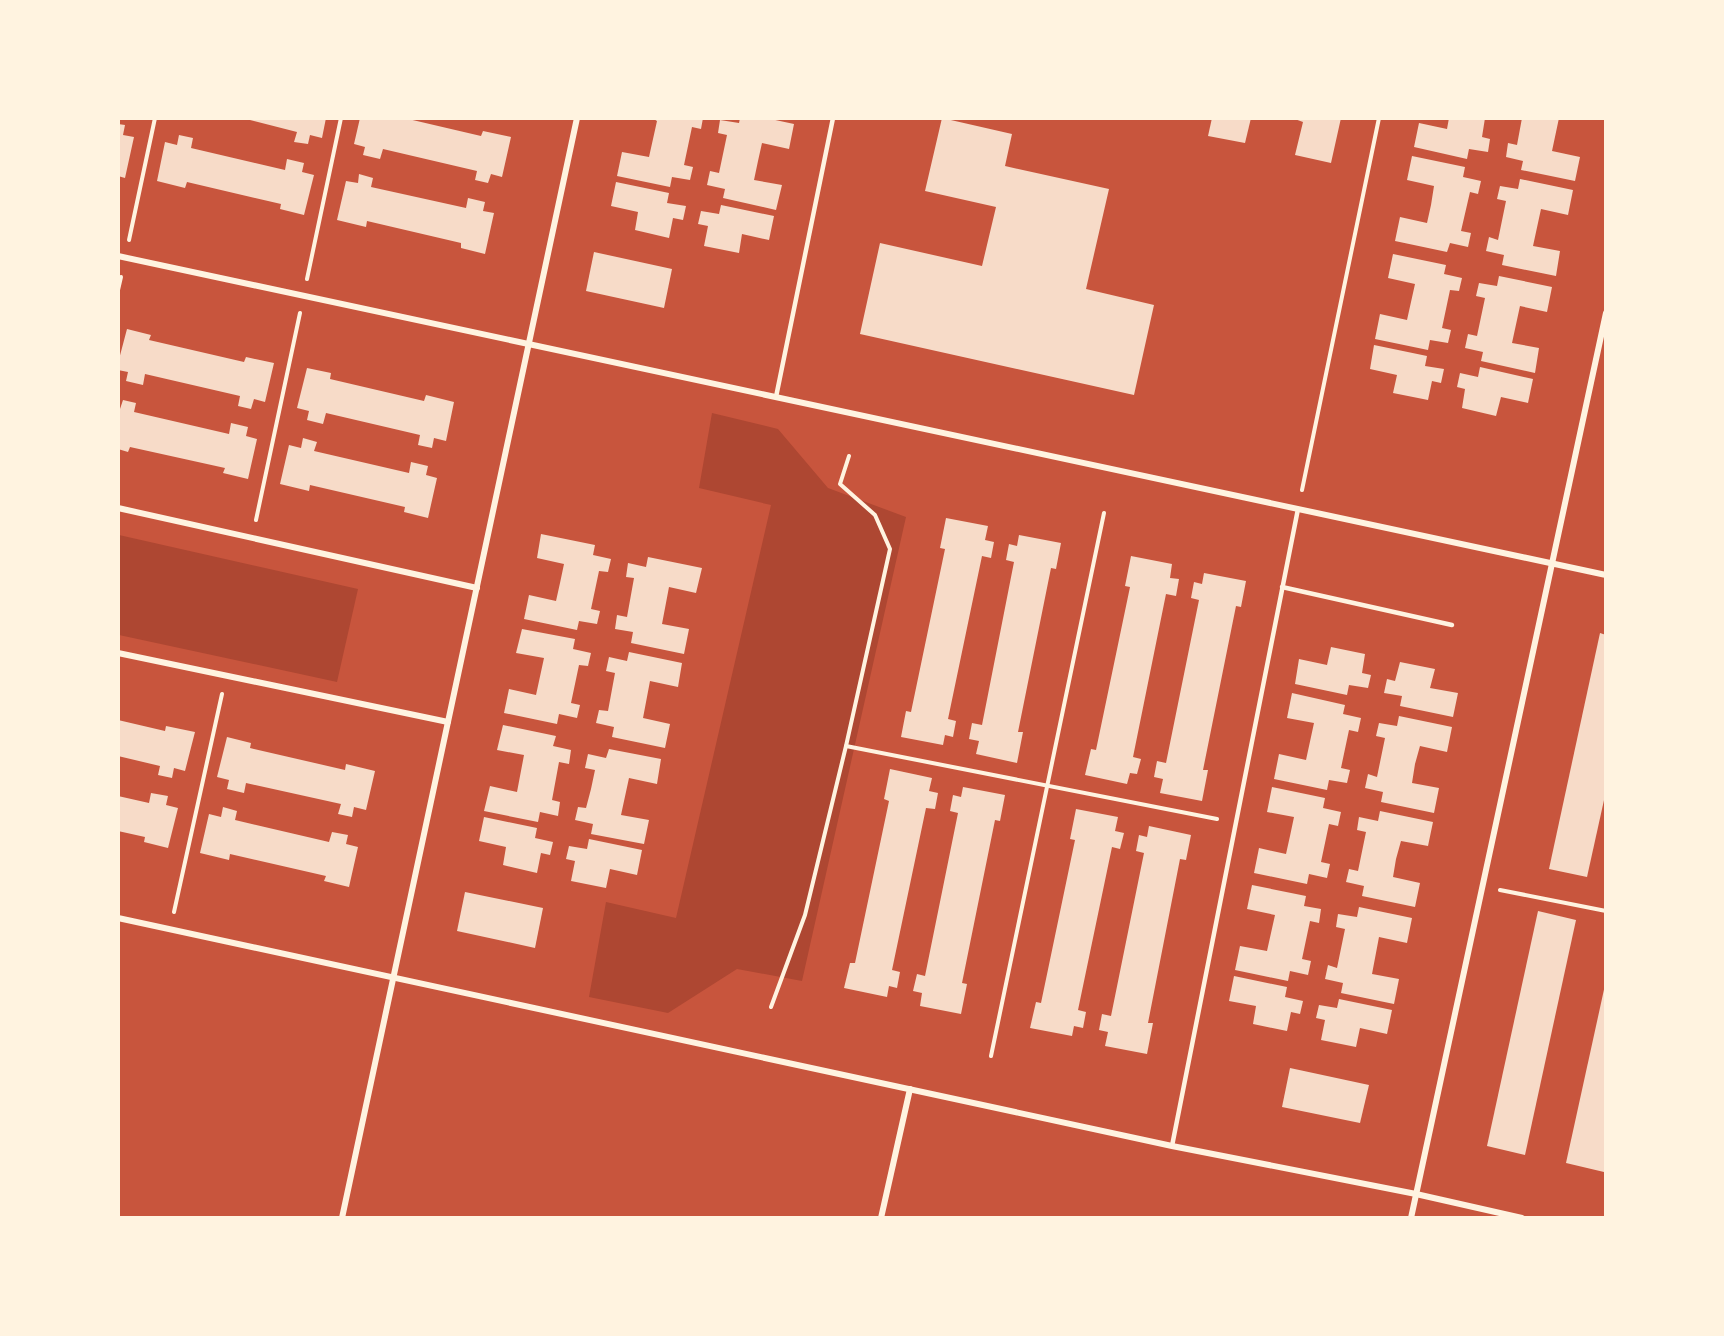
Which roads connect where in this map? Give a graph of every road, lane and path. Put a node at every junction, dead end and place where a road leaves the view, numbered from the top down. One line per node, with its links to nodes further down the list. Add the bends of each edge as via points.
1 (155, 118): 6 (path)
2 (341, 118): 8 (path)
3 (577, 118): 10 (street)
4 (834, 118): 11 (lane)
5 (1378, 118): 14 (path)
6 (122, 257): 7 (path); 8 (street)
7 (118, 291)
8 (304, 296): 10 (street); 16 (path)
9 (1605, 313): 17 (street)
10 (529, 344): 11 (street); 20 (street)
11 (776, 397): 14 (street)
12 (849, 456): 25 (path, via 840,484 875,515 890,549)
13 (118, 508): 16 (street)
14 (1298, 508): 17 (street); 19 (lane)
15 (1104, 513): 26 (path)
16 (252, 538): 20 (street)
17 (1552, 563): 18 (street); 28 (street)
18 (1605, 575)
19 (1282, 587): 21 (lane); 27 (lane)
20 (477, 588): 24 (street)
21 (1452, 625)
22 (118, 653): 23 (street)
23 (226, 675): 24 (street); 31 (path)
24 (448, 722): 32 (street)
25 (846, 746): 26 (path); 33 (path, via 805,915)
26 (1047, 785): 27 (path); 34 (path)
27 (1236, 823): 36 (lane)
28 (1482, 886): 29 (path); 37 (street)
29 (1605, 911)
30 (118, 918): 31 (street)
31 (170, 929): 32 (street)
32 (393, 978): 35 (street); 38 (street)
33 (771, 1007)
34 (991, 1056)
35 (910, 1089): 36 (street); 39 (street)
36 (1172, 1146): 37 (street)
37 (1416, 1194): 40 (street); 41 (street)
38 (342, 1218)
39 (881, 1218)
40 (1411, 1218)
41 (1522, 1218)

